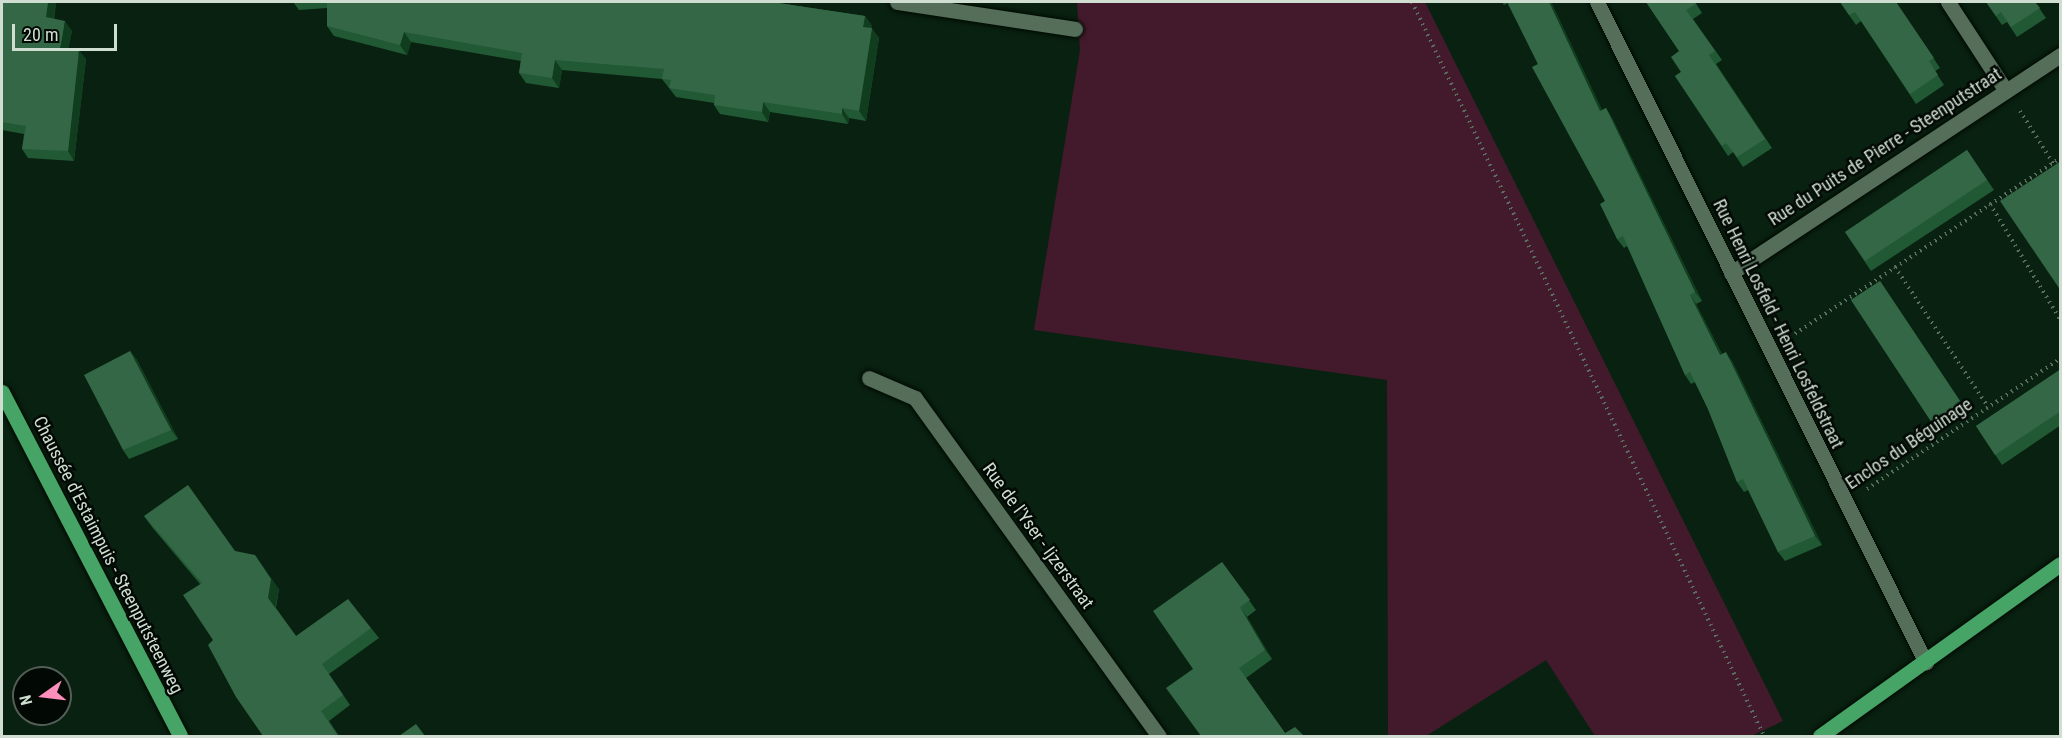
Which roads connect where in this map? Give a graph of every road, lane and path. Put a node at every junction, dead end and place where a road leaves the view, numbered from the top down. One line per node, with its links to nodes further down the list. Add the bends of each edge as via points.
1 (897, 2): 5 (street)
2 (1412, 2): 25 (path, via 1723,643)
3 (1598, 2): 13 (street, Rue Henri Losfeld - Henri Losfeldstraat)
4 (1948, 2): 7 (street)
5 (1075, 29)
6 (2061, 55): 7 (street, Rue du Puits de Pierre - Steenputstraat)
7 (2006, 91): 9 (path); 13 (street, Rue du Puits de Pierre - Steenputstraat)
8 (2061, 158): 9 (path)
9 (2053, 163): 10 (path); 11 (path)
10 (2057, 169)
11 (1990, 204): 12 (path); 14 (path)
12 (1895, 267): 15 (path); 19 (path, Enclos du Béguinage)
13 (1731, 273): 15 (street, Rue Henri Losfeld - Henri Losfeldstraat)
14 (2061, 319)
15 (1770, 350): 20 (street, Rue Henri Losfeld - Henri Losfeldstraat)
16 (2061, 359): 19 (path, Enclos du Béguinage)
17 (869, 378): 24 (street, Rue de l'Yser - Ijzerstraat, via 915,398)
18 (2, 392): 23 (main road, Chaussée d'Estaimpuis - Steenputsteenweg)
19 (1988, 407): 20 (path, Enclos du Béguinage)
20 (1845, 503): 22 (street, Rue Henri Losfeld - Henri Losfeldstraat)
21 (2061, 564): 22 (main road)
22 (1926, 663): 26 (main road)
23 (180, 736)
24 (1160, 736)
25 (1764, 736)
26 (1820, 736)

